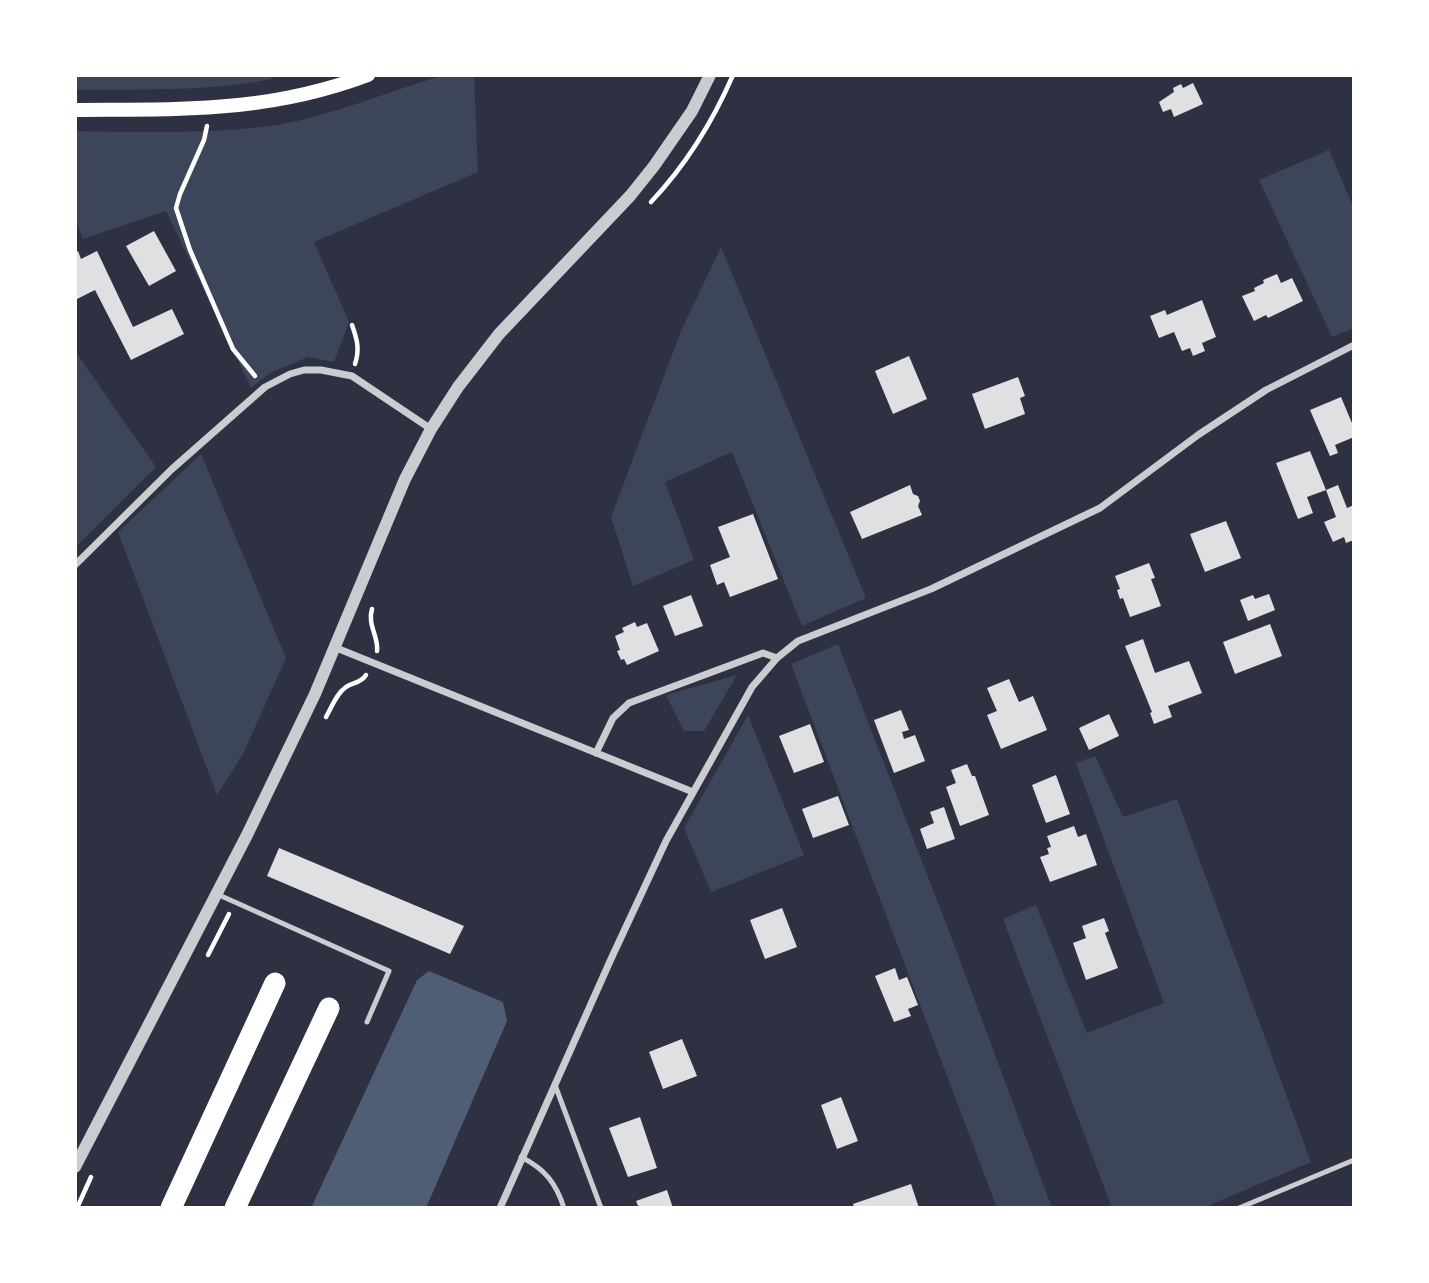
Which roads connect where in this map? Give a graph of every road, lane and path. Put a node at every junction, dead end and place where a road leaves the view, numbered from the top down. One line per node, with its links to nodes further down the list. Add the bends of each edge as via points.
1 (368, 75): 4 (main road, via 285,100)
2 (733, 75): 6 (path, via 705,130)
3 (709, 76): 11 (street, via 692,111 654,166 499,334)
4 (209, 108): 5 (main road); 10 (path, via 205,140 176,208 233,349)
5 (75, 110)
6 (648, 205)
7 (352, 324): 9 (path, via 359,352)
8 (1354, 345): 16 (street, via 1266,390 1100,508 931,589 798,641)
9 (352, 376): 10 (street, via 304,370); 11 (street)
10 (265, 387): 12 (street, via 172,468)
11 (431, 429): 14 (street)
12 (75, 565)
13 (373, 606): 15 (path, via 370,616)
14 (334, 647): 19 (street); 21 (street)
15 (376, 653)
16 (777, 658): 19 (street, via 763,653 636,699 613,718); 20 (street, via 752,687)
17 (367, 674): 18 (path)
18 (335, 699)
19 (596, 753): 20 (street)
20 (693, 792): 25 (street, via 660,853)
21 (219, 895): 24 (lane, via 390,971); 28 (street)
22 (275, 983): 29 (highway)
23 (329, 1008): 30 (highway)
24 (367, 1022)
25 (555, 1085): 26 (street); 33 (lane)
26 (521, 1157): 31 (street); 32 (lane, via 553,1180)
27 (1354, 1160): 34 (lane)
28 (75, 1167)
29 (171, 1208)
30 (235, 1208)
31 (500, 1208)
32 (564, 1208)
33 (601, 1208)
34 (1239, 1208)

